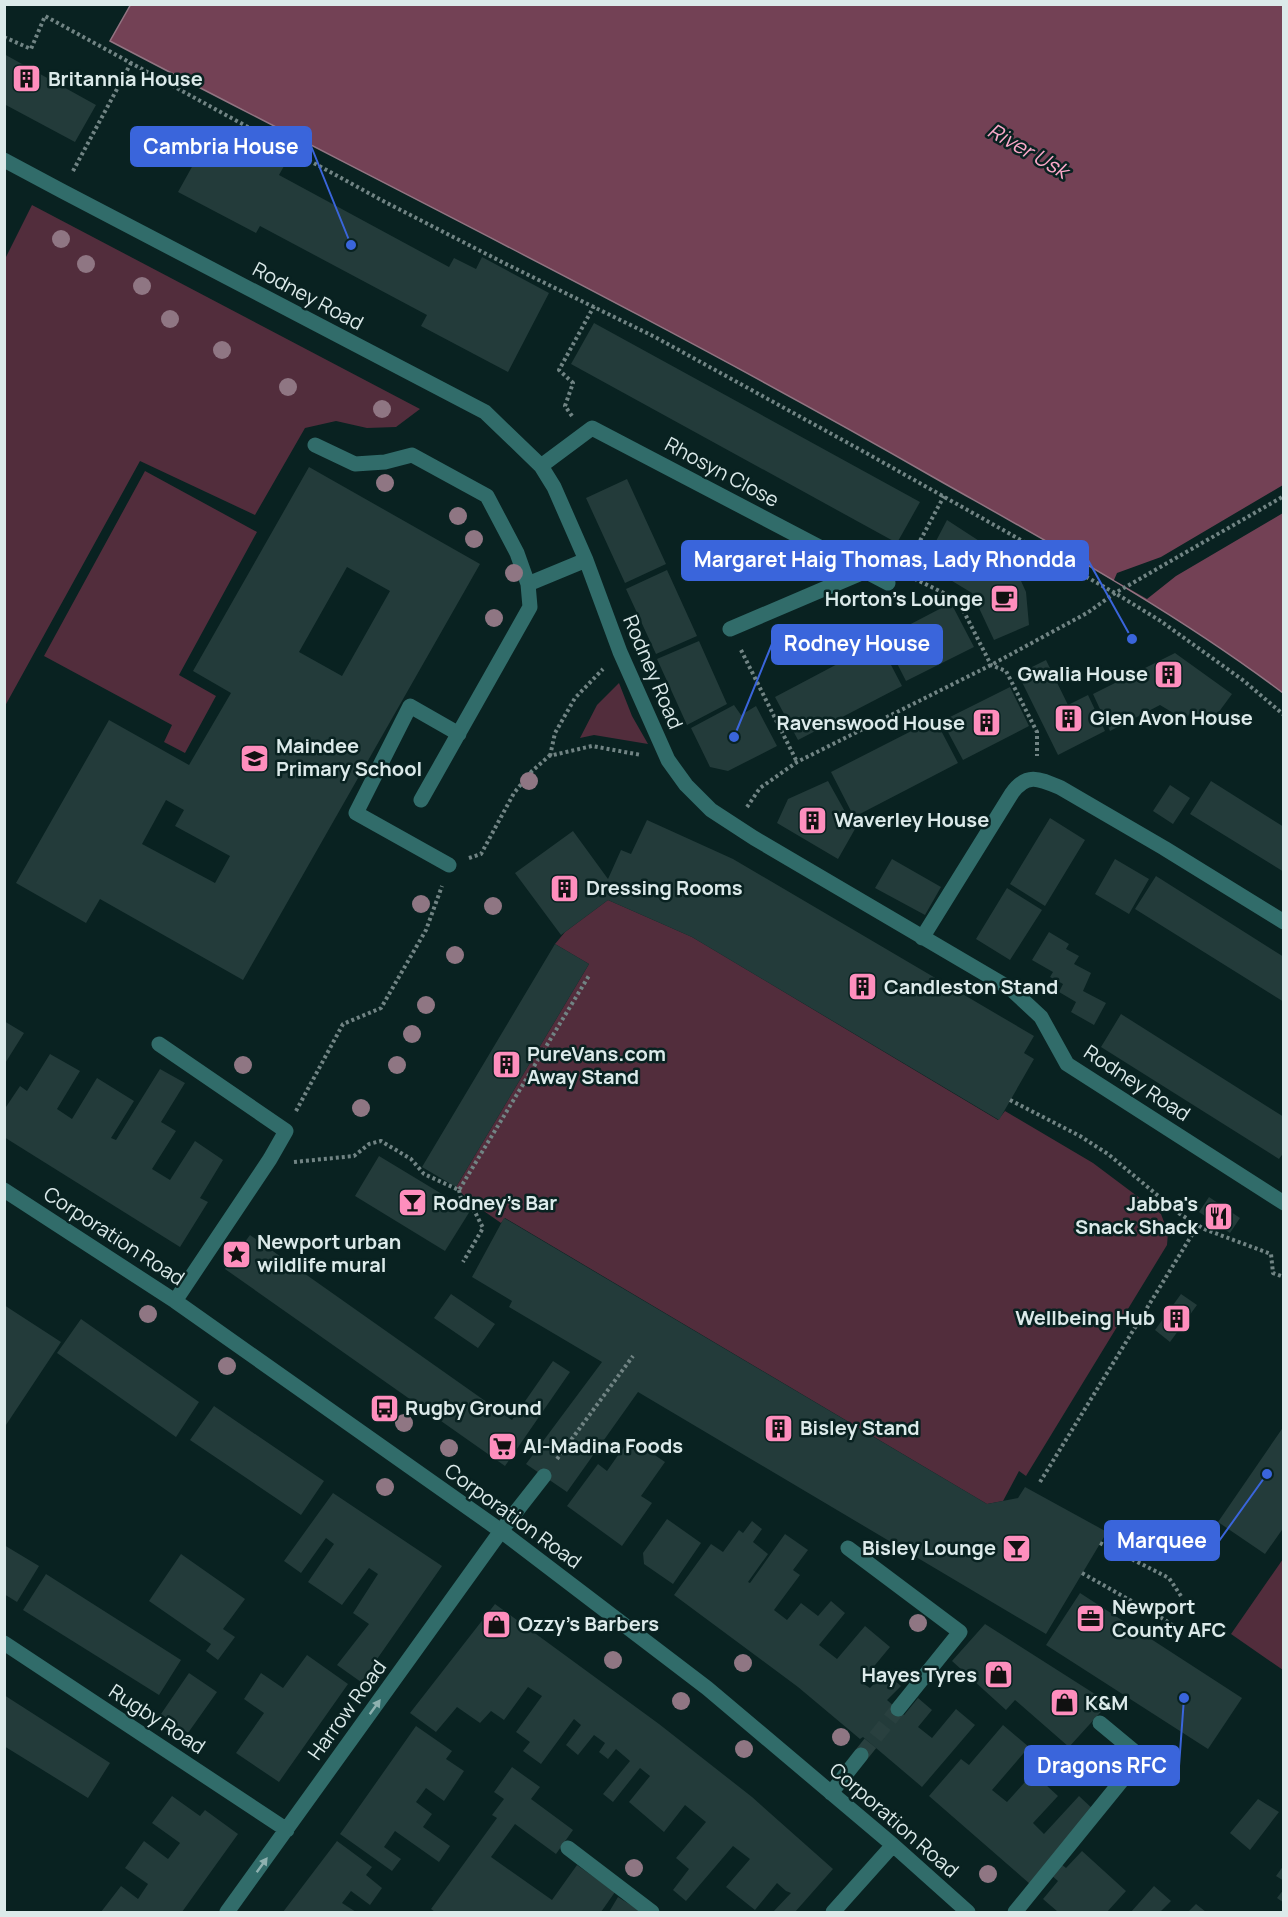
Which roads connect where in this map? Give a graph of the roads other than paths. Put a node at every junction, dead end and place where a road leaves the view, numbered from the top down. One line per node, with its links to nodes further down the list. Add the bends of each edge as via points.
1 (4, 160): 3 (street, Rodney Road, via 485,412)
2 (315, 444): 7 (street, via 355,464 412,455 487,496 517,553)
3 (541, 466): 4 (street, Rodney Road); 5 (street, Rhosyn Close, via 592,428)
4 (586, 560): 7 (street); 13 (street, Rodney Road, via 620,652 668,760 686,785 711,810 734,825)
5 (866, 571): 6 (street, Rhosyn Close); 8 (street)
6 (888, 583)
7 (528, 584): 9 (street, via 530,607)
8 (730, 629)
9 (459, 734): 10 (street); 11 (street, via 410,706 356,813)
10 (421, 800)
11 (449, 865)
12 (1284, 922): 13 (street, via 1061,788 1031,779 1019,782)
13 (922, 938): 16 (street, Rodney Road, via 1011,989 1041,1017 1067,1064)
14 (159, 1044): 17 (street, via 286,1131)
15 (4, 1191): 17 (street, Corporation Road)
16 (1283, 1201)
17 (175, 1301): 19 (street, Corporation Road)
18 (544, 1476): 19 (street, Harrow Road)
19 (501, 1531): 25 (street, Corporation Road, via 707,1688); 26 (street, Harrow Road, one-way to 19)
20 (849, 1548): 22 (street, via 960,1632)
21 (4, 1643): 26 (street, Rugby Road)
22 (898, 1709)
23 (1100, 1723): 33 (street, via 1141,1757)
24 (861, 1755): 25 (street)
25 (831, 1793): 27 (street, Corporation Road)
26 (287, 1830): 29 (street, Harrow Road, one-way to 26)
27 (893, 1845): 31 (street); 32 (street, Corporation Road)
28 (568, 1848): 30 (street)
29 (227, 1912)
30 (652, 1912)
31 (833, 1912)
32 (968, 1912)
33 (1015, 1912)

